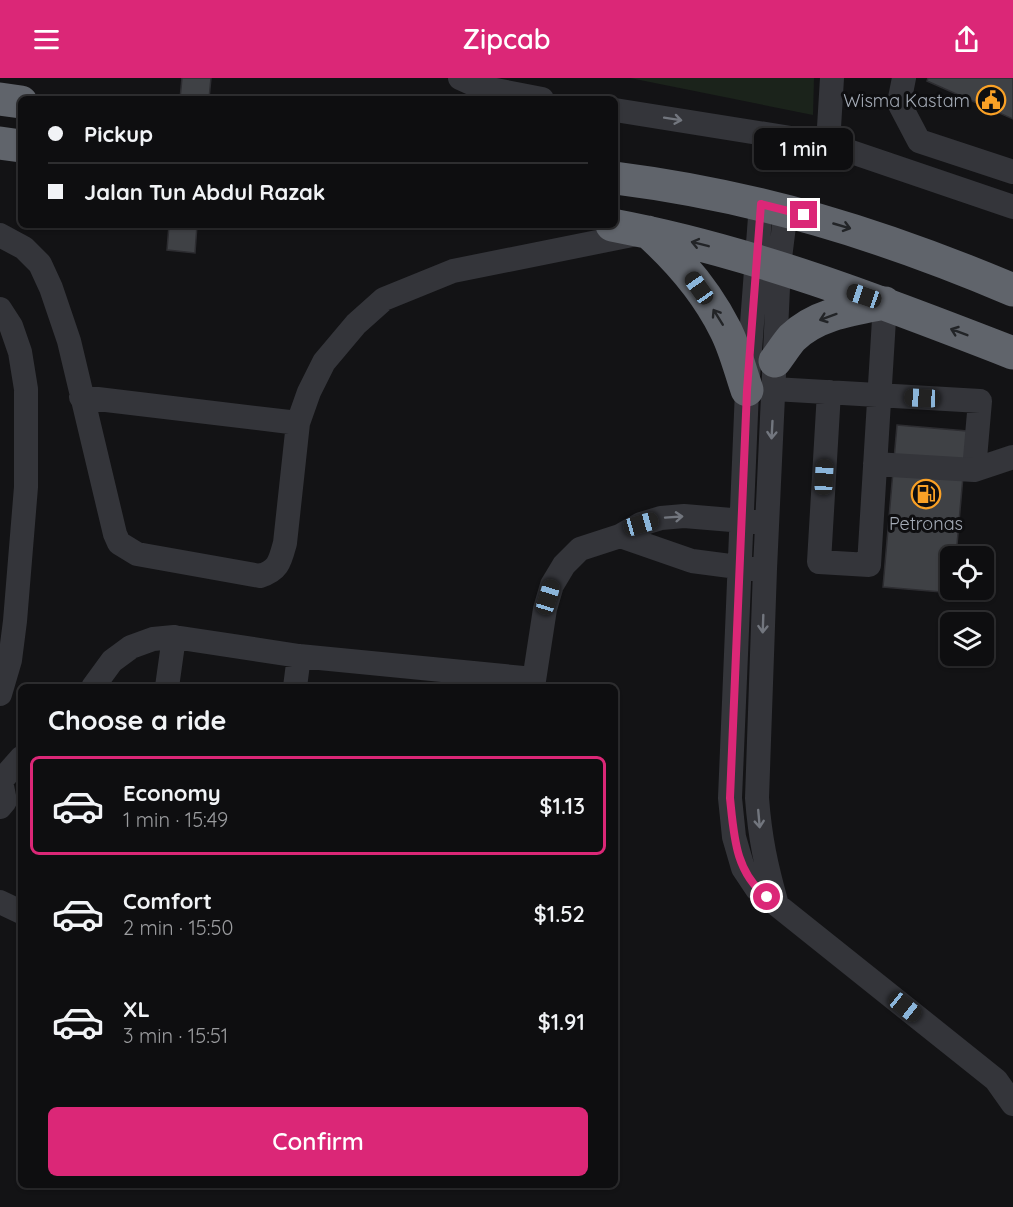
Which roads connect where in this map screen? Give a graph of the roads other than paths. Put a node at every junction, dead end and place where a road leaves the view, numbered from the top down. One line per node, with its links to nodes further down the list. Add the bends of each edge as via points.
1 (460, 78): 4 (street, via 480,87)
2 (832, 78): 9 (street)
3 (904, 78): 11 (street, via 899,103 919,141)
4 (526, 96)
5 (0, 99): 6 (highway)
6 (18, 102)
7 (618, 110): 9 (street, one-way to 9)
8 (0, 143): 10 (highway)
9 (828, 144): 14 (street)
10 (18, 146)
11 (1013, 172)
12 (618, 178): 13 (highway)
13 (774, 207): 18 (street); 19 (highway, one-way to 19, via 934,257)
14 (1013, 207)
15 (618, 226): 16 (highway)
16 (648, 232): 18 (highway, one-way to 16); 23 (highway, one-way to 16, via 732,346 725,328 689,274); 27 (street, via 453,271 384,299 356,324 324,362)
17 (0, 235): 26 (street, via 24,248 40,264 69,341)
18 (768, 263): 20 (highway); 23 (street); 23 (street)
19 (1013, 290)
20 (885, 303): 22 (highway, one-way to 20); 23 (highway, one-way to 23, via 846,310 806,327 792,338); 25 (street)
21 (0, 309): 44 (street, via 20,352 26,389 26,487 15,621)
22 (1013, 353)
23 (765, 380): 24 (street); 31 (street); 32 (street, one-way to 32)
24 (829, 392): 25 (street); 29 (street, via 819,562 869,565)
25 (880, 395): 29 (street); 30 (street, via 980,401)
26 (81, 397): 27 (street); 27 (street, via 119,543 137,554 260,576 272,572 285,543)
27 (298, 423)
28 (1013, 457): 30 (street)
29 (876, 464): 30 (street)
30 (974, 470)
31 (741, 521): 32 (street); 33 (street, one-way to 31, via 661,518); 34 (street)
32 (767, 522): 35 (street)
33 (620, 536): 34 (street, via 692,561); 40 (street, via 580,549 564,564 545,609)
34 (739, 567): 35 (street); 48 (street, via 731,808 734,837 743,868 757,889)
35 (765, 570): 48 (street, one-way to 48, via 757,798 765,864)
36 (174, 637): 37 (street); 41 (street, via 131,647 112,661); 42 (street)
37 (299, 656): 38 (street); 43 (street)
38 (403, 677): 39 (street)
39 (485, 681): 40 (street)
40 (533, 683)
41 (95, 684)
42 (167, 684)
43 (295, 684)
44 (0, 694)
45 (18, 761): 46 (street, via 1,781 5,801)
46 (0, 807)
47 (0, 902): 49 (street)
48 (777, 905): 50 (street, via 996,1080)
49 (18, 911)
50 (1013, 1104)

